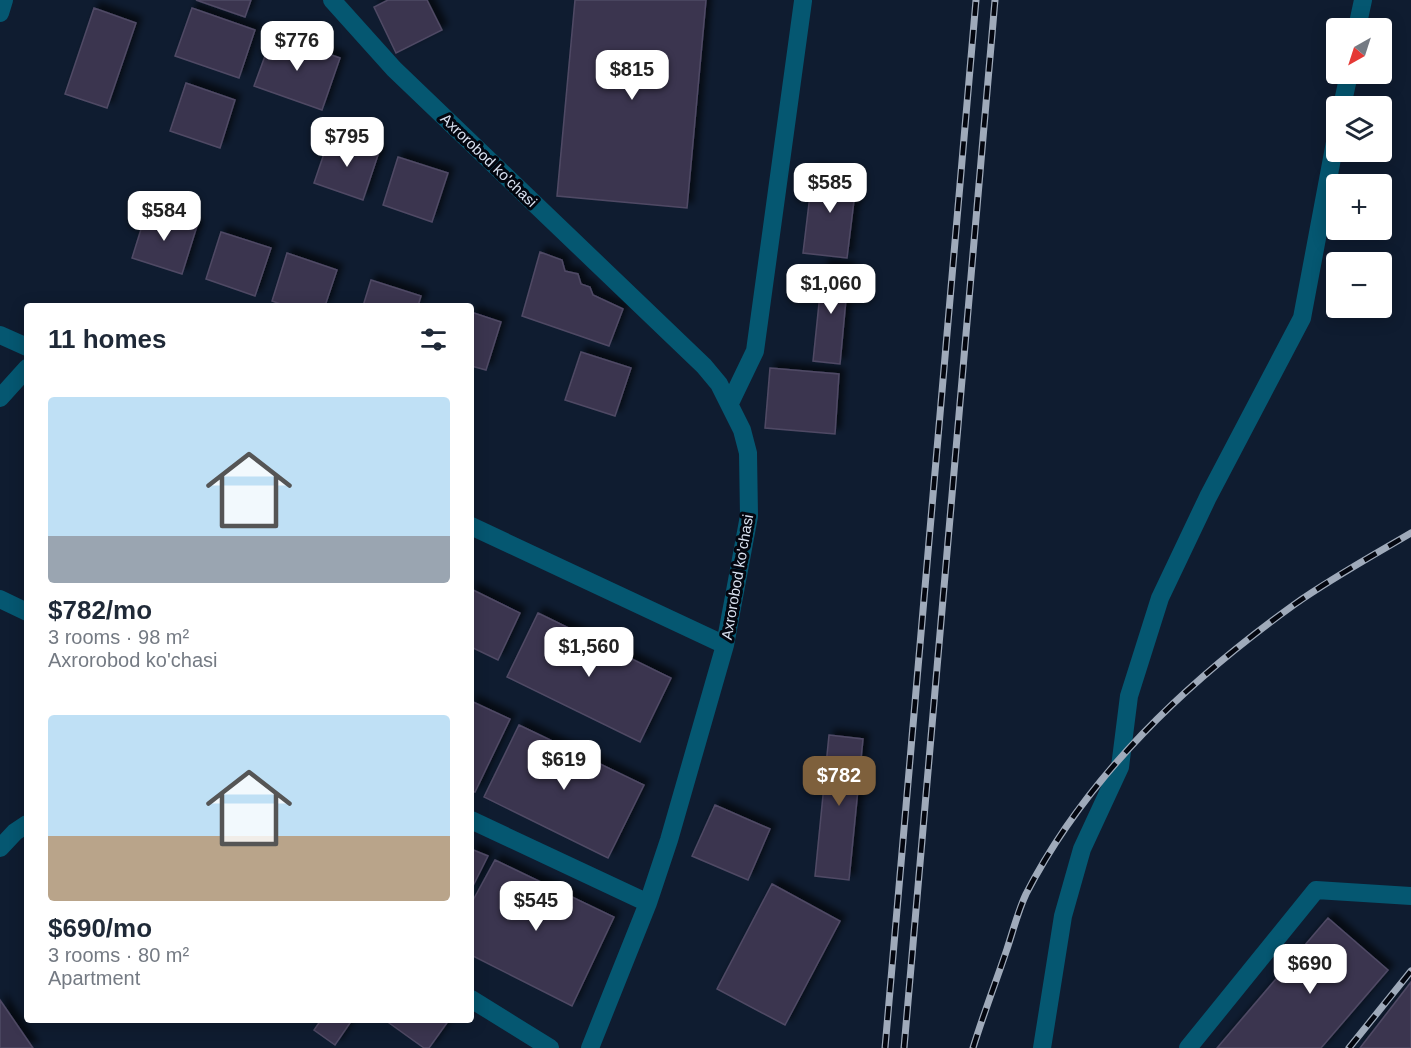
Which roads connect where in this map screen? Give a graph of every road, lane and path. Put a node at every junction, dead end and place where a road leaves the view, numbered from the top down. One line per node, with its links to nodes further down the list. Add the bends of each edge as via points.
1 (4, 0): 5 (street)
2 (332, 0): 12 (street, Axrorobod ko'chasi, via 394,69 704,366)
3 (1363, 0): 6 (street)
4 (803, 2): 12 (street, via 755,351)
5 (0, 13)
6 (1359, 18)
7 (1331, 162): 25 (street, via 1302,318 1160,598 1129,696 1119,766 1082,849 1064,916)
8 (0, 335): 9 (street)
9 (24, 346)
10 (24, 371): 11 (street)
11 (0, 398)
12 (730, 403): 16 (street, Axrorobod ko'chasi, via 748,453 749,516)
13 (474, 527): 16 (street)
14 (0, 599): 15 (street)
15 (24, 611)
16 (725, 645): 21 (street, Axrorobod ko'chasi)
17 (474, 821): 21 (street)
18 (14, 826): 19 (street)
19 (0, 848)
20 (1411, 896): 26 (street, via 1316,890)
21 (648, 903): 24 (street, Axrorobod ko'chasi)
22 (474, 1001): 23 (street)
23 (550, 1048)
24 (590, 1048)
25 (1042, 1048)
26 (1188, 1048)

